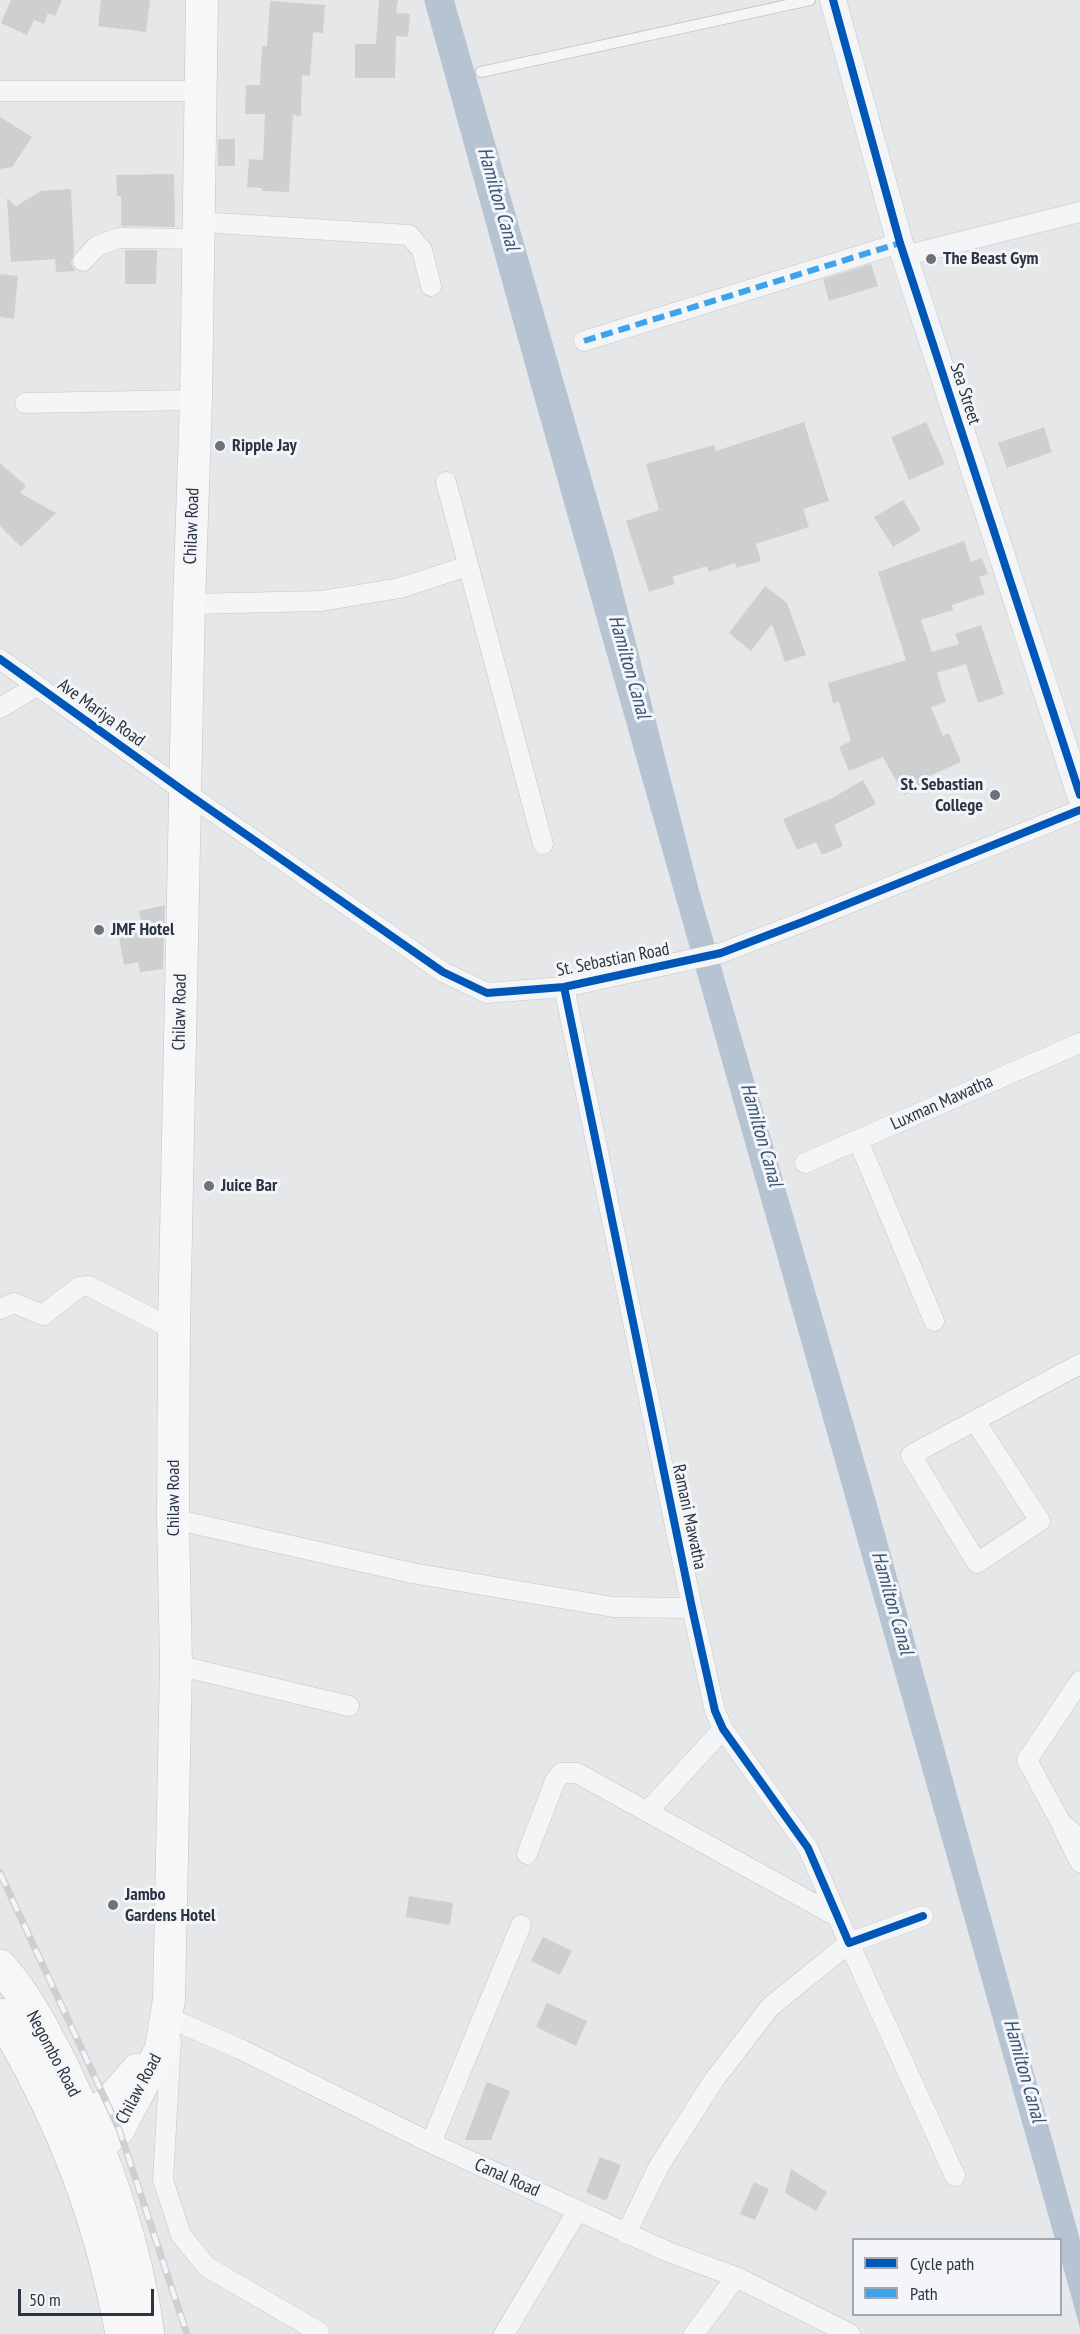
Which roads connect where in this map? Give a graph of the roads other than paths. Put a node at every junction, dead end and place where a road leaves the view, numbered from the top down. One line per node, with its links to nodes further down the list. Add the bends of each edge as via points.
1 (202, 0): 6 (main road, Chilaw Road)
2 (810, 0): 4 (lane)
3 (833, 0): 9 (street, Sea Street)
4 (482, 72)
5 (0, 91): 6 (street)
6 (201, 91): 8 (main road, Chilaw Road)
7 (1080, 212): 9 (street)
8 (199, 230): 10 (street, via 119,238 97,246); 11 (street, via 409,235 422,250); 13 (main road, Chilaw Road)
9 (902, 250): 12 (street); 22 (street, Sea Street)
10 (83, 261)
11 (431, 286)
12 (584, 341)
13 (196, 400): 14 (street); 17 (main road, Chilaw Road)
14 (25, 403)
15 (446, 482): 16 (street)
16 (468, 566): 17 (street, via 400,588 321,601); 24 (street)
17 (189, 604): 21 (main road, Chilaw Road)
18 (0, 659): 19 (street, Ave Mariya Road)
19 (38, 686): 20 (street); 21 (street, Ave Mariya Road)
20 (0, 708)
21 (184, 792): 25 (street, St. Sebastian Road, via 443,972 487,993); 31 (main road, Chilaw Road)
22 (1080, 795)
23 (1080, 810): 25 (street, St. Sebastian Road, via 722,953)
24 (543, 844)
25 (564, 987): 35 (street, Ramani Mawatha)
26 (1080, 1043): 27 (street, Luxman Mawatha)
27 (858, 1140): 28 (street, Luxman Mawatha); 30 (street)
28 (805, 1163)
29 (0, 1309): 31 (street, via 14,1304 43,1315 79,1287 89,1286)
30 (934, 1321)
31 (174, 1330): 34 (main road, Chilaw Road)
32 (1080, 1364): 33 (street)
33 (975, 1421): 33 (street, via 1040,1521 977,1563 911,1455)
34 (173, 1519): 35 (street, via 412,1574 613,1607); 36 (main road, Chilaw Road)
35 (692, 1608): 39 (street, Ramani Mawatha, via 715,1711)
36 (176, 1665): 38 (street); 51 (main road, Chilaw Road)
37 (1080, 1681): 41 (street, via 1027,1760)
38 (349, 1706)
39 (723, 1729): 40 (street); 46 (street, Ramani Mawatha, via 808,1848)
40 (648, 1811): 43 (street, via 577,1773 561,1773); 46 (street)
41 (1061, 1823): 42 (street); 44 (street)
42 (1080, 1839)
43 (527, 1854)
44 (1080, 1862)
45 (923, 1916): 48 (street)
46 (838, 1917): 48 (street, Ramani Mawatha)
47 (521, 1925): 53 (street)
48 (849, 1943): 55 (street, Ramani Mawatha); 57 (street, via 770,2007 721,2071 659,2166)
49 (0, 1966): 52 (highway, Negombo Road, via 44,2030)
50 (0, 2015): 52 (highway, Negombo Road, via 34,2074)
51 (167, 2020): 52 (main road, Chilaw Road, via 140,2066 107,2104); 53 (street, Canal Road, via 223,2041); 54 (main road, Chilaw Road, via 161,2049 119,2129); 59 (street, via 171,2038 163,2180 181,2235 207,2267)
52 (73, 2120): 54 (highway, Negombo Road)
53 (431, 2143): 56 (street, Canal Road)
54 (85, 2152): 60 (highway); 61 (highway, via 130,2251)
55 (955, 2176)
56 (578, 2210): 57 (street, Canal Road); 62 (street)
57 (626, 2234): 58 (street, Canal Road)
58 (736, 2277): 63 (street); 64 (street, Canal Road)
59 (319, 2332)
60 (122, 2334)
61 (148, 2334)
62 (504, 2334)
63 (694, 2334)
64 (850, 2334)

